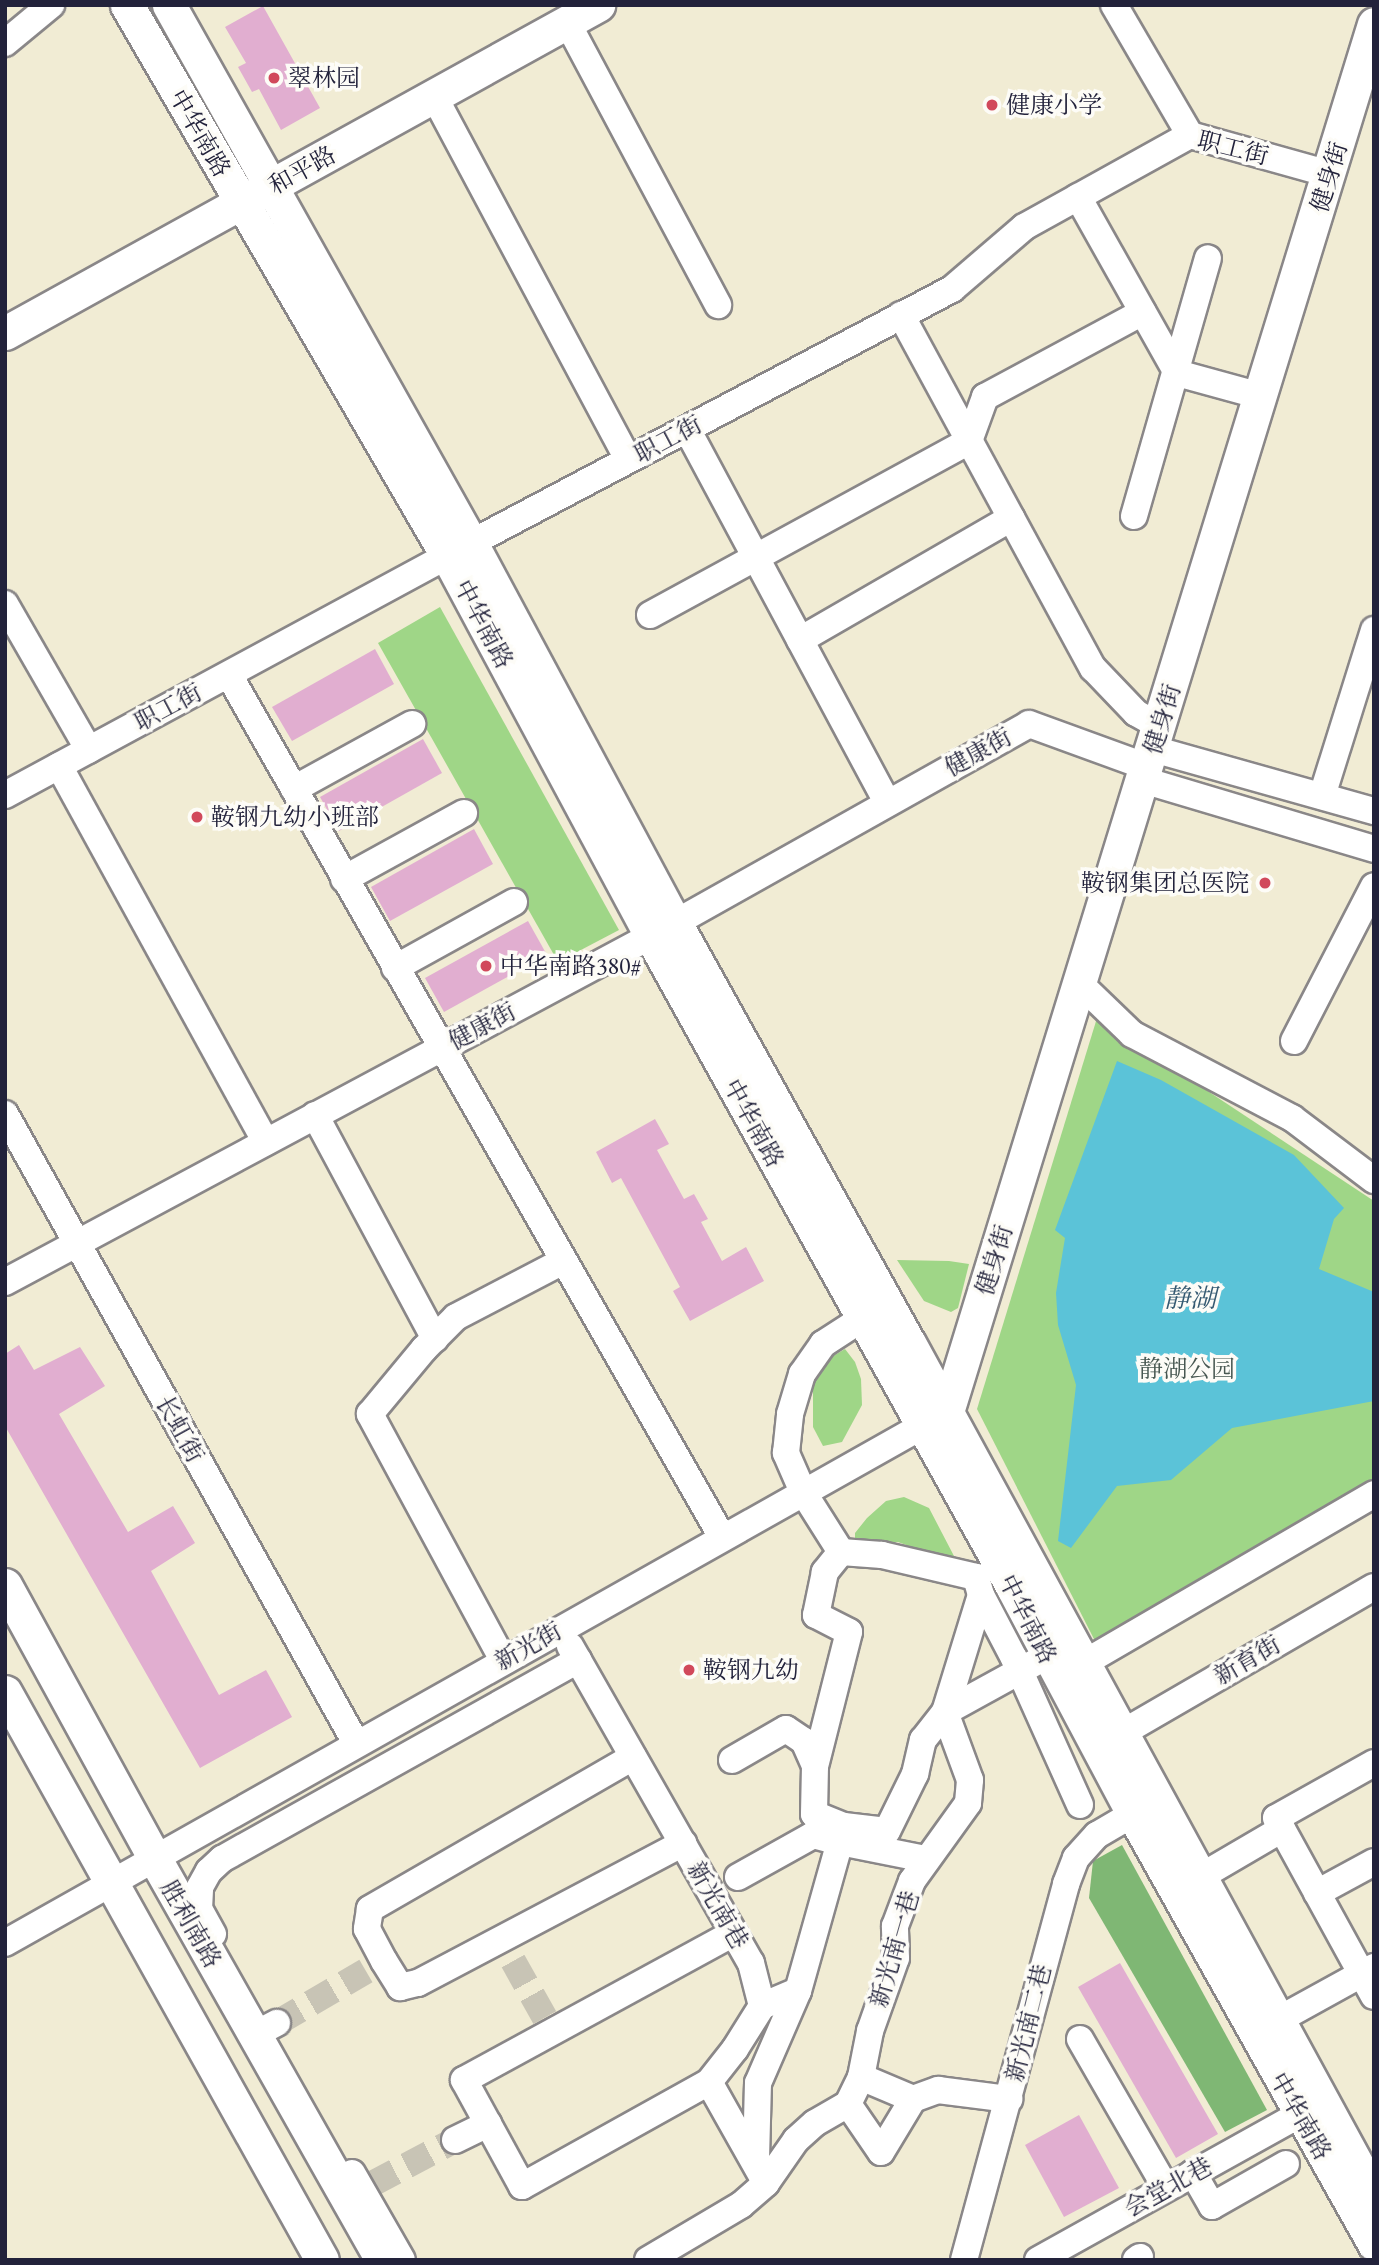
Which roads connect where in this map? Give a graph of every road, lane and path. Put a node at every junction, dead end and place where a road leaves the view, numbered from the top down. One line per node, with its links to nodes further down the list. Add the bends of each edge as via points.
1 (51, 5): 8 (street)
2 (127, 5): 14 (main road, 中华南路)
3 (169, 5): 12 (main road, 中华南路)
4 (598, 5): 6 (main road, 和平路)
5 (1114, 5): 10 (street)
6 (567, 22): 9 (main road, 和平路); 16 (street)
7 (1374, 24): 11 (main road, 健身街)
8 (5, 43)
9 (434, 96): 12 (main road, 和平路); 24 (street)
10 (1190, 135): 11 (street, 职工街); 13 (street, 职工街)
11 (1330, 174): 21 (main road, 健身街)
12 (271, 187): 14 (main road, 和平路); 27 (main road, 中华南路)
13 (1078, 197): 17 (street); 18 (street, 职工街, via 1024,227 952,289)
14 (240, 202): 19 (main road, 和平路); 27 (main road, 中华南路)
15 (1208, 258): 20 (street)
16 (718, 305)
17 (1143, 312): 20 (street); 23 (street, via 985,397)
18 (901, 316): 22 (street, 职工街); 23 (street)
19 (5, 333)
20 (1177, 373): 21 (street); 25 (street)
21 (1261, 396): 36 (main road, 健身街)
22 (687, 429): 24 (street, 职工街); 28 (street)
23 (970, 441): 26 (street); 28 (street)
24 (628, 460): 27 (street, 职工街)
25 (1134, 516)
26 (1011, 518): 32 (street); 36 (street, via 1093,668 1136,713)
27 (459, 550): 33 (street, 职工街); 48 (main road, 中华南路)
28 (755, 557): 30 (street); 32 (street)
29 (5, 604): 35 (street)
30 (650, 615)
31 (1374, 630): 40 (street)
32 (800, 640): 41 (street)
33 (229, 675): 35 (street, 职工街); 38 (street)
34 (412, 723): 38 (street)
35 (89, 750): 37 (street, 职工街)
36 (1151, 755): 40 (street); 41 (street, 健康街, via 1029,724); 44 (street); 50 (main road, 健身街)
37 (59, 766): 39 (street, 职工街); 55 (street)
38 (294, 789): 45 (street)
39 (5, 795)
40 (1322, 796): 42 (street)
41 (887, 802): 48 (street, 健康街)
42 (1374, 811)
43 (464, 813): 45 (street)
44 (1374, 849)
45 (344, 879): 49 (street)
46 (1374, 886): 51 (street)
47 (514, 902): 49 (street)
48 (663, 930): 52 (street, 健康街); 60 (main road, 中华南路); 62 (main road, 中华南路, via 909,1343)
49 (395, 968): 52 (street)
50 (1080, 984): 56 (street, via 1132,1034 1292,1118); 62 (main road, 健身街)
51 (1294, 1041)
52 (440, 1048): 54 (street, 健康街); 58 (street)
53 (5, 1114): 57 (street, 长虹街)
54 (314, 1115): 55 (street, 健康街); 61 (street)
55 (266, 1142): 57 (street, 健康街)
56 (1374, 1180)
57 (77, 1244): 59 (street, 健康街); 78 (street, 长虹街)
58 (563, 1261): 61 (street, via 456,1317); 65 (street)
59 (5, 1282)
60 (863, 1318): 62 (main road, 中华南路); 63 (street, via 823,1343 802,1374 790,1414 786,1453)
61 (435, 1339): 71 (street, via 370,1414)
62 (935, 1418): 63 (street, 新光街); 73 (main road); 74 (main road, 中华南路, via 1012,1586)
63 (803, 1492): 65 (street, 新光街); 66 (street)
64 (1374, 1494): 73 (street)
65 (722, 1537): 70 (street, 新光街)
66 (841, 1552): 69 (street, via 895,1557 976,1577); 82 (street, via 825,1572 816,1615 849,1632)
67 (5, 1585): 88 (main road, 胜利南路)
68 (1374, 1587): 77 (street, 新育街)
69 (981, 1595): 74 (street); 76 (street)
70 (560, 1628): 71 (street, 新光街); 72 (street, 新光南巷)
71 (503, 1660): 78 (street, 新光街)
72 (578, 1660): 79 (street, 新光南巷); 101 (street, via 222,1859 209,1871 200,1887 199,1909)
73 (1084, 1663): 77 (main road)
74 (1033, 1664): 76 (street); 83 (street); 84 (main road, 中华南路)
75 (5, 1692): 93 (main road, 胜利南路)
76 (945, 1712): 82 (street, via 923,1740 915,1774 887,1830 844,1826 814,1814); 89 (street, 新光南一巷, via 970,1780 968,1803)
77 (1122, 1733): 92 (main road)
78 (356, 1743): 88 (street, 新光街)
79 (633, 1756): 87 (street, 新光南巷); 87 (street, via 370,1909 367,1928 375,1966 400,1987 508,1951)
80 (732, 1760): 82 (street, via 786,1728 804,1741)
81 (1374, 1763): 85 (street, via 1276,1818)
82 (815, 1766)
83 (1080, 1805)
84 (1133, 1814): 106 (street, 新光南二巷, via 1097,1835 1076,1858 1046,1950); 108 (main road, 中华南路)
85 (1282, 1829): 92 (street); 94 (street)
86 (840, 1842): 89 (street); 91 (street, via 813,1835); 98 (street)
87 (682, 1843): 95 (street, 新光南巷)
88 (154, 1857): 93 (street, 新光街); 101 (main road, 胜利南路)
89 (925, 1859): 103 (street, 新光南一巷, via 895,1926 896,1958 870,2031)
90 (1374, 1862): 94 (street)
91 (738, 1877)
92 (1200, 1877): 100 (main road)
93 (110, 1882): 96 (street, 新光街); 119 (main road, 胜利南路)
94 (1317, 1893): 97 (street)
95 (734, 1933): 99 (street, 新光南巷, via 751,1964); 109 (street, via 548,2025 464,2080)
96 (5, 1943)
97 (1370, 1979): 100 (street)
98 (798, 1991): 99 (street); 114 (street, via 758,2083)
99 (762, 2006): 104 (street)
100 (1278, 2020): 111 (main road)
101 (266, 2028): 116 (main road, 胜利南路)
102 (1080, 2039): 115 (street)
103 (862, 2077): 105 (street); 107 (street, 新光南一巷)
104 (709, 2082): 109 (street, via 522,2186); 114 (street)
105 (913, 2099): 106 (street, via 938,2090); 107 (street, via 881,2152)
106 (1009, 2099): 123 (street, 新光南二巷)
107 (848, 2104): 114 (street, via 815,2123)
108 (1300, 2114): 113 (street, 会堂北巷); 118 (main road, 中华南路)
109 (488, 2124): 110 (street)
110 (455, 2140)
111 (1365, 2159): 117 (main road)
112 (1286, 2164): 113 (street, via 1212,2206)
113 (1193, 2173): 115 (street, 会堂北巷)
114 (761, 2174): 122 (street, via 741,2205)
115 (1166, 2188): 124 (street, 会堂北巷)
116 (360, 2191): 120 (main road, 胜利南路); 121 (street)
117 (1374, 2196)
118 (1374, 2244)
119 (322, 2260)
120 (382, 2260)
121 (402, 2260)
122 (648, 2260)
123 (964, 2260)
124 (1038, 2260)

